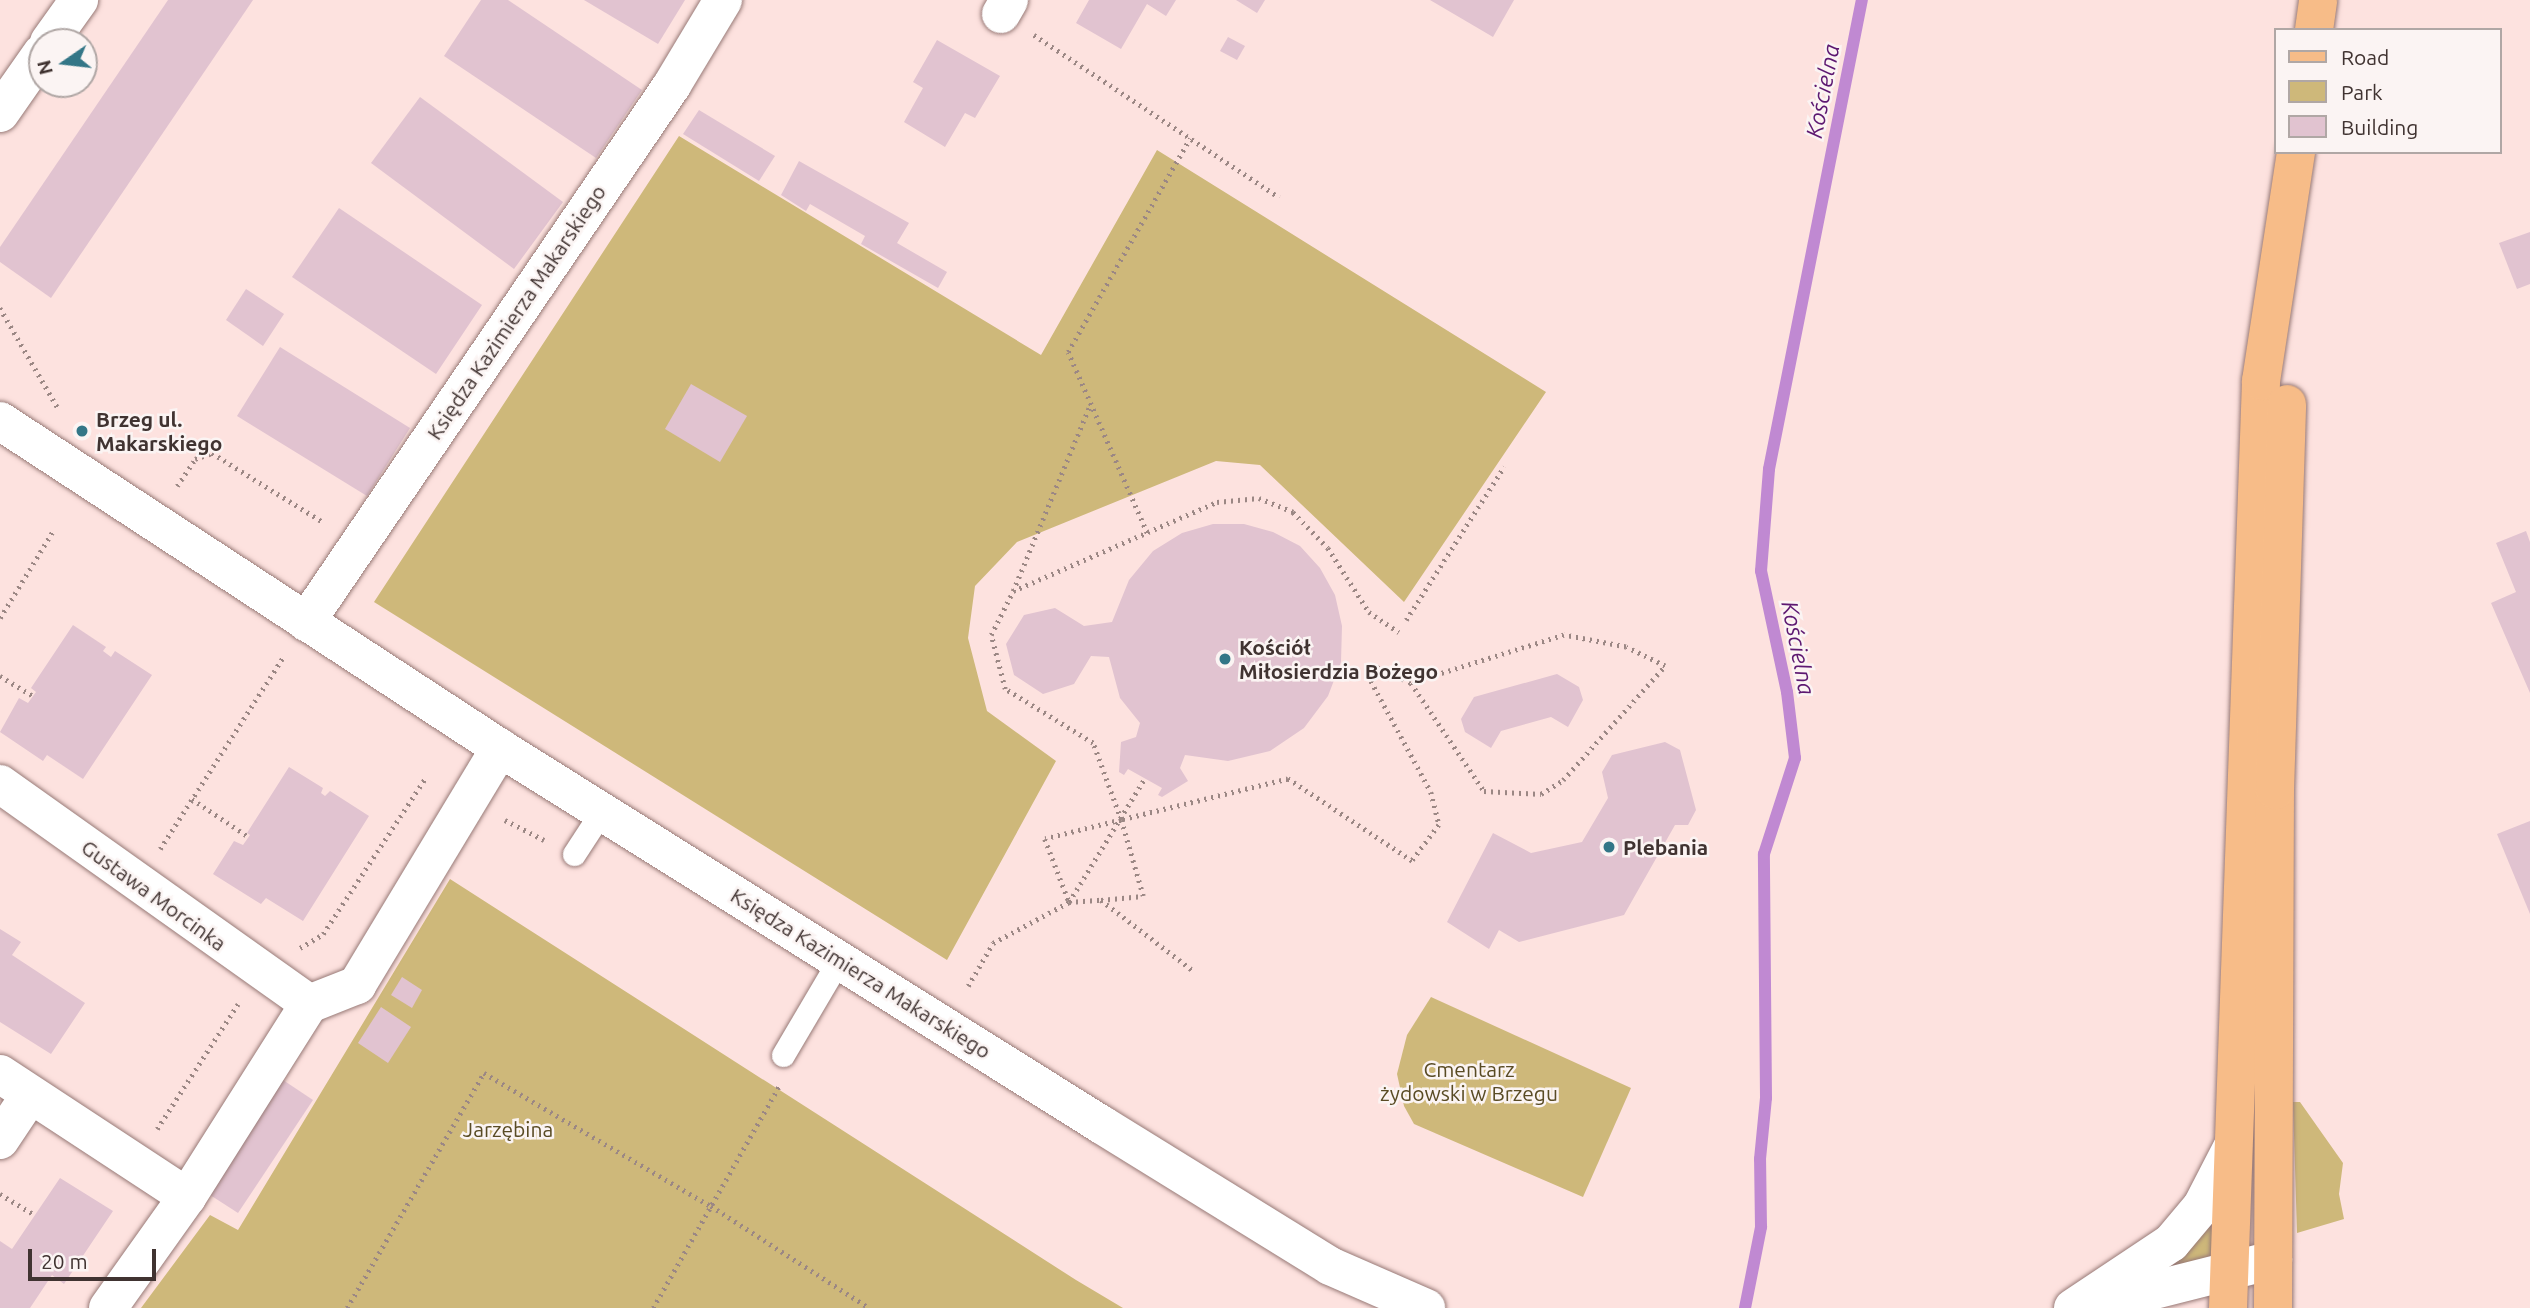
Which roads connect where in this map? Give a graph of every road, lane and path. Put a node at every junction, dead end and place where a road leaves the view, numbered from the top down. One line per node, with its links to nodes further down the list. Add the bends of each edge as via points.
1 (79, 0): 5 (street)
2 (723, 0): 20 (street, Księdza Kazimierza Makarskiego, via 672,85)
3 (2318, 0): 6 (main road)
4 (1005, 7): 9 (path)
5 (60, 28)
6 (2314, 28)
7 (28, 73): 8 (street)
8 (0, 113)
9 (1190, 138): 11 (path); 13 (path, via 1068,352)
10 (2295, 159): 51 (main road, via 2261,381); 56 (main road, via 2275,790)
11 (1279, 197)
12 (0, 308): 14 (path)
13 (1090, 404): 19 (path); 21 (path)
14 (58, 408)
15 (0, 421): 24 (street, Księdza Kazimierza Makarskiego)
16 (1504, 467): 23 (path)
17 (177, 485): 20 (path, via 195,459 212,453)
18 (53, 531): 22 (path)
19 (1147, 533): 21 (path); 25 (path, via 1217,502 1259,498 1293,512 1328,548 1370,612)
20 (357, 543): 24 (street, Księdza Kazimierza Makarskiego)
21 (1013, 591): 38 (path, via 991,635 1004,689 1093,743)
22 (0, 618)
23 (1406, 620)
24 (306, 622): 32 (street, Księdza Kazimierza Makarskiego)
25 (1399, 632)
26 (1377, 667): 30 (path)
27 (272, 674): 35 (path)
28 (0, 676): 31 (path)
29 (1371, 681): 38 (path, via 1434,803 1439,825 1412,861 1288,779)
30 (1411, 683): 30 (path, via 1564,635 1626,647 1665,666 1563,780 1541,794 1484,790)
31 (33, 696)
32 (500, 748): 36 (street); 37 (street, Księdza Kazimierza Makarskiego)
33 (1145, 778): 38 (path)
34 (0, 784): 41 (street, Gustawa Morcinka)
35 (192, 799): 39 (path); 41 (path)
36 (467, 801): 40 (path); 47 (street, via 357,985)
37 (602, 811): 40 (lane); 44 (street, Księdza Kazimierza Makarskiego)
38 (1121, 820): 42 (path, via 1143,895); 43 (path); 43 (path, via 1045,839)
39 (248, 837)
40 (574, 854)
41 (136, 885): 47 (street, Gustawa Morcinka)
42 (1101, 900): 43 (path); 45 (path)
43 (1069, 902): 46 (path, via 993,943)
44 (839, 960): 48 (lane); 62 (street, Księdza Kazimierza Makarskiego, via 1330,1266)
45 (1195, 972)
46 (968, 986)
47 (309, 1004): 53 (street)
48 (785, 1064): 54 (path)
49 (15, 1085): 50 (street); 53 (street)
50 (0, 1140)
51 (2233, 1146): 57 (main road); 63 (street, via 2202,1206 2171,1243)
52 (0, 1194): 55 (path)
53 (187, 1198): 58 (street)
54 (711, 1206): 59 (path, via 484,1073); 60 (path); 61 (path)
55 (35, 1215)
56 (2273, 1260): 57 (street); 66 (main road)
57 (2228, 1270): 64 (street); 65 (main road)
58 (108, 1308)
59 (347, 1308)
60 (653, 1308)
61 (869, 1308)
62 (1426, 1308)
63 (2073, 1308)
64 (2082, 1308)
65 (2228, 1308)
66 (2273, 1308)

